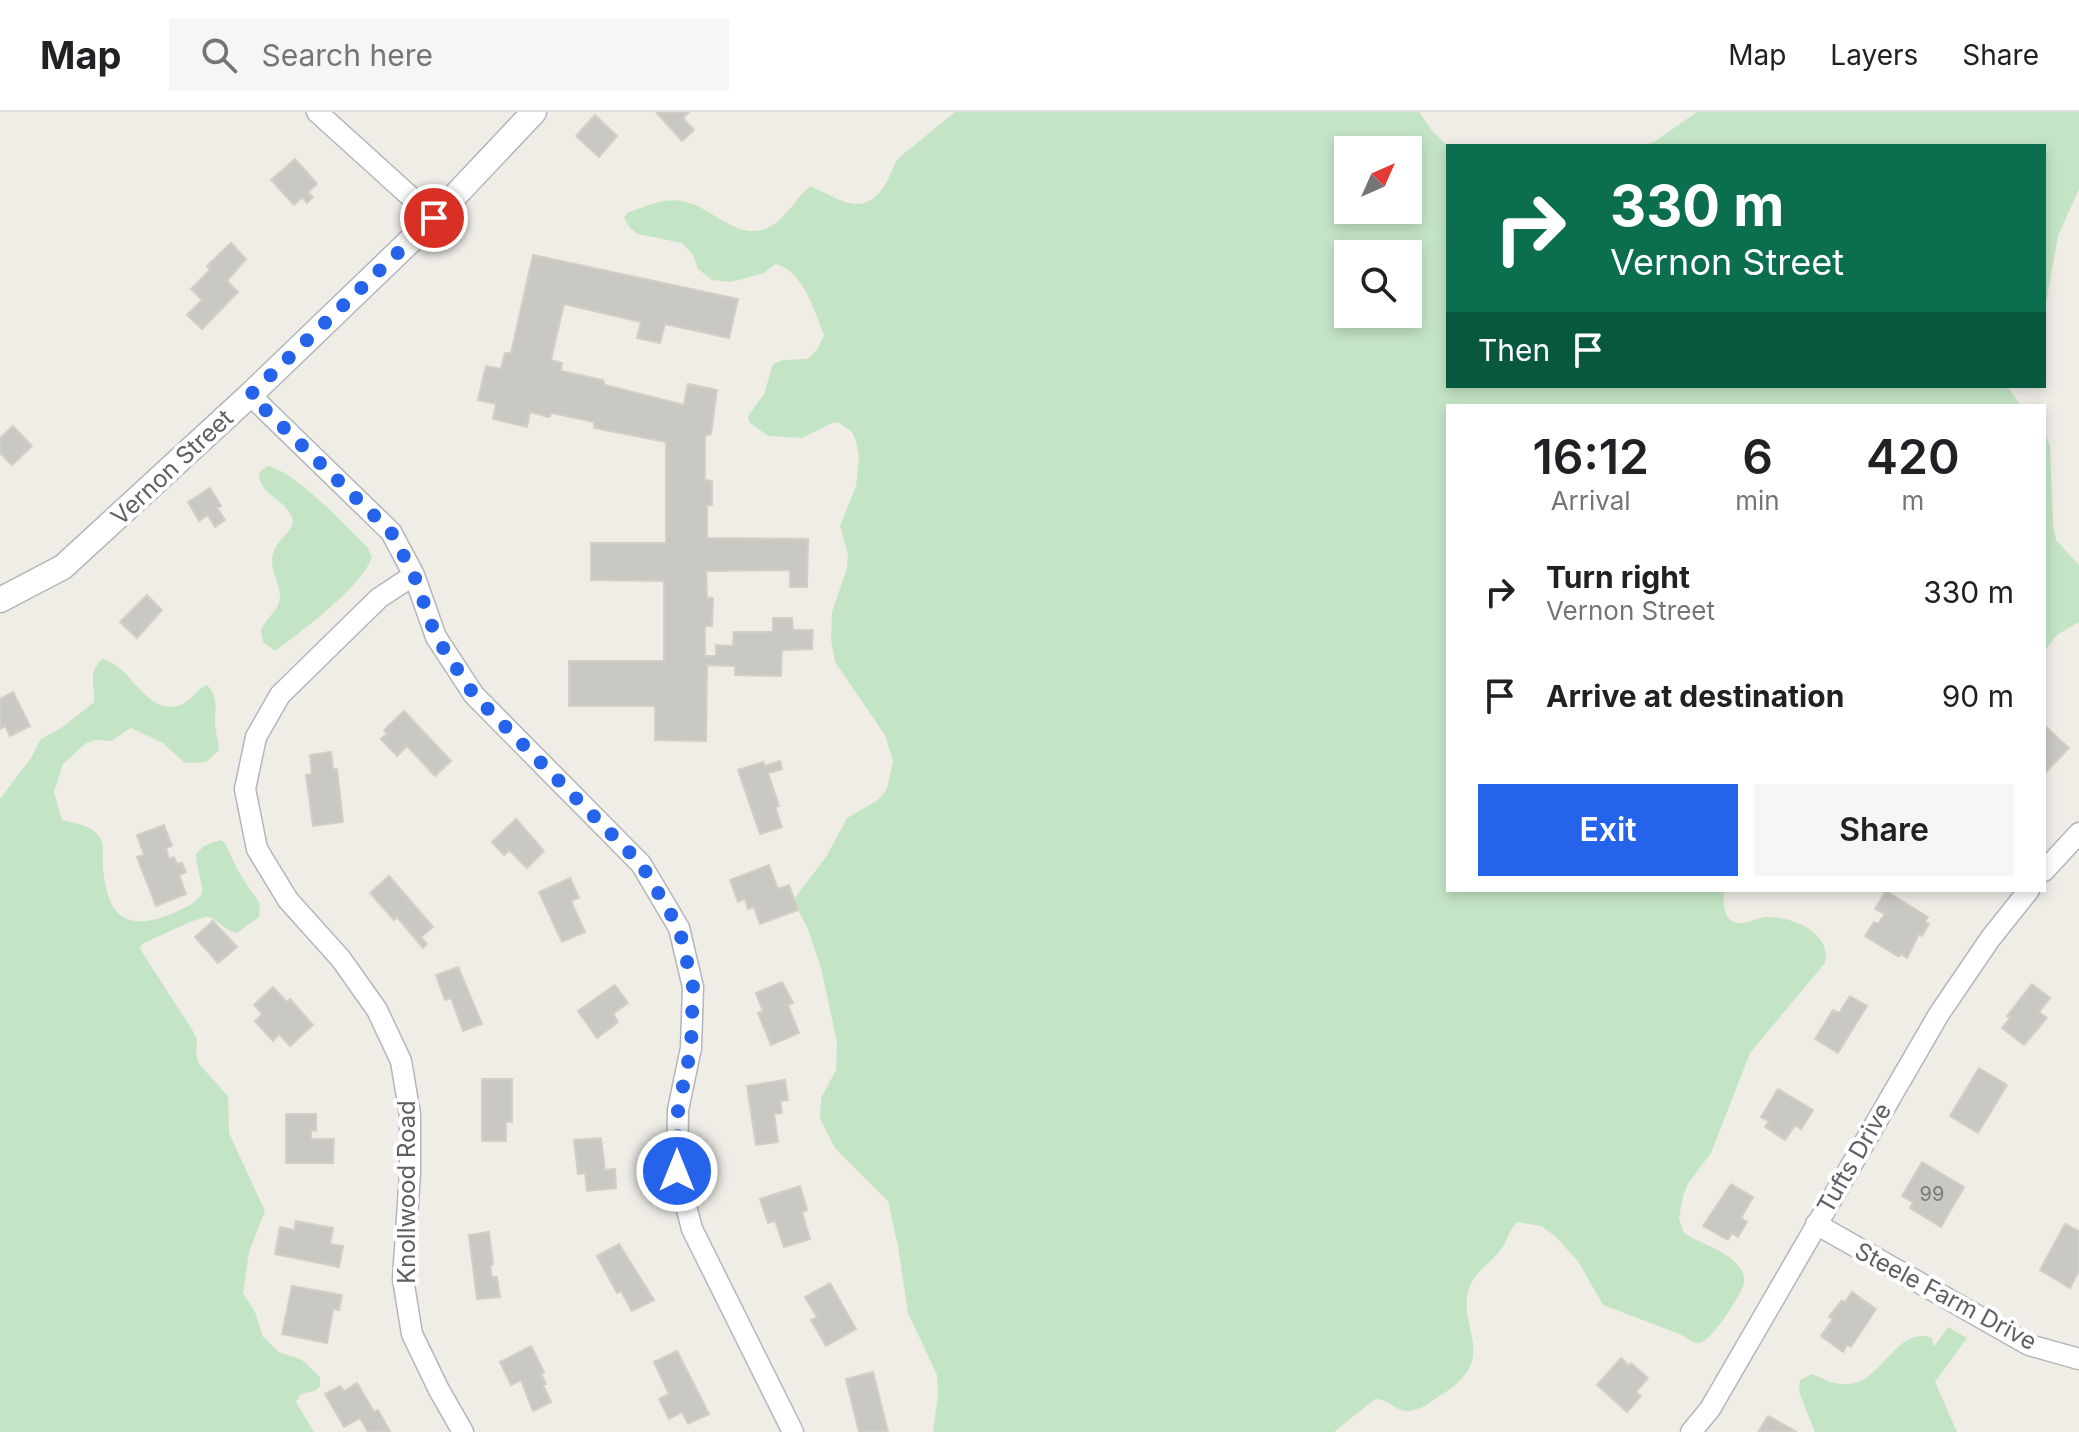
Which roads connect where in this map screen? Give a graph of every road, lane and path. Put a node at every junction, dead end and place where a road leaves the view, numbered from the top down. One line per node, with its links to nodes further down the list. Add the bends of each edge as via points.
1 (317, 112): 3 (street)
2 (534, 112): 3 (street, Vernon Street)
3 (434, 218): 4 (street, Vernon Street)
4 (250, 395): 5 (street, via 391,532); 6 (street, Vernon Street, via 63,567)
5 (414, 575): 12 (street, Knollwood Road, via 379,598 280,695 256,737 245,789 257,849 288,900 341,959 377,1010 401,1061 410,1129 403,1279 412,1334); 13 (street, via 436,637 474,695 641,864 679,928 693,987 691,1048 678,1110 677,1171 692,1229)
6 (0, 600)
7 (2079, 833): 8 (street)
8 (2046, 869)
9 (2027, 892): 10 (street, Tufts Drive, via 1939,1014)
10 (1816, 1224): 11 (street, Steele Farm Drive, via 2029,1345); 14 (street, Tufts Drive, via 1710,1409)
11 (2079, 1359)
12 (463, 1432)
13 (793, 1432)
14 (1691, 1432)

